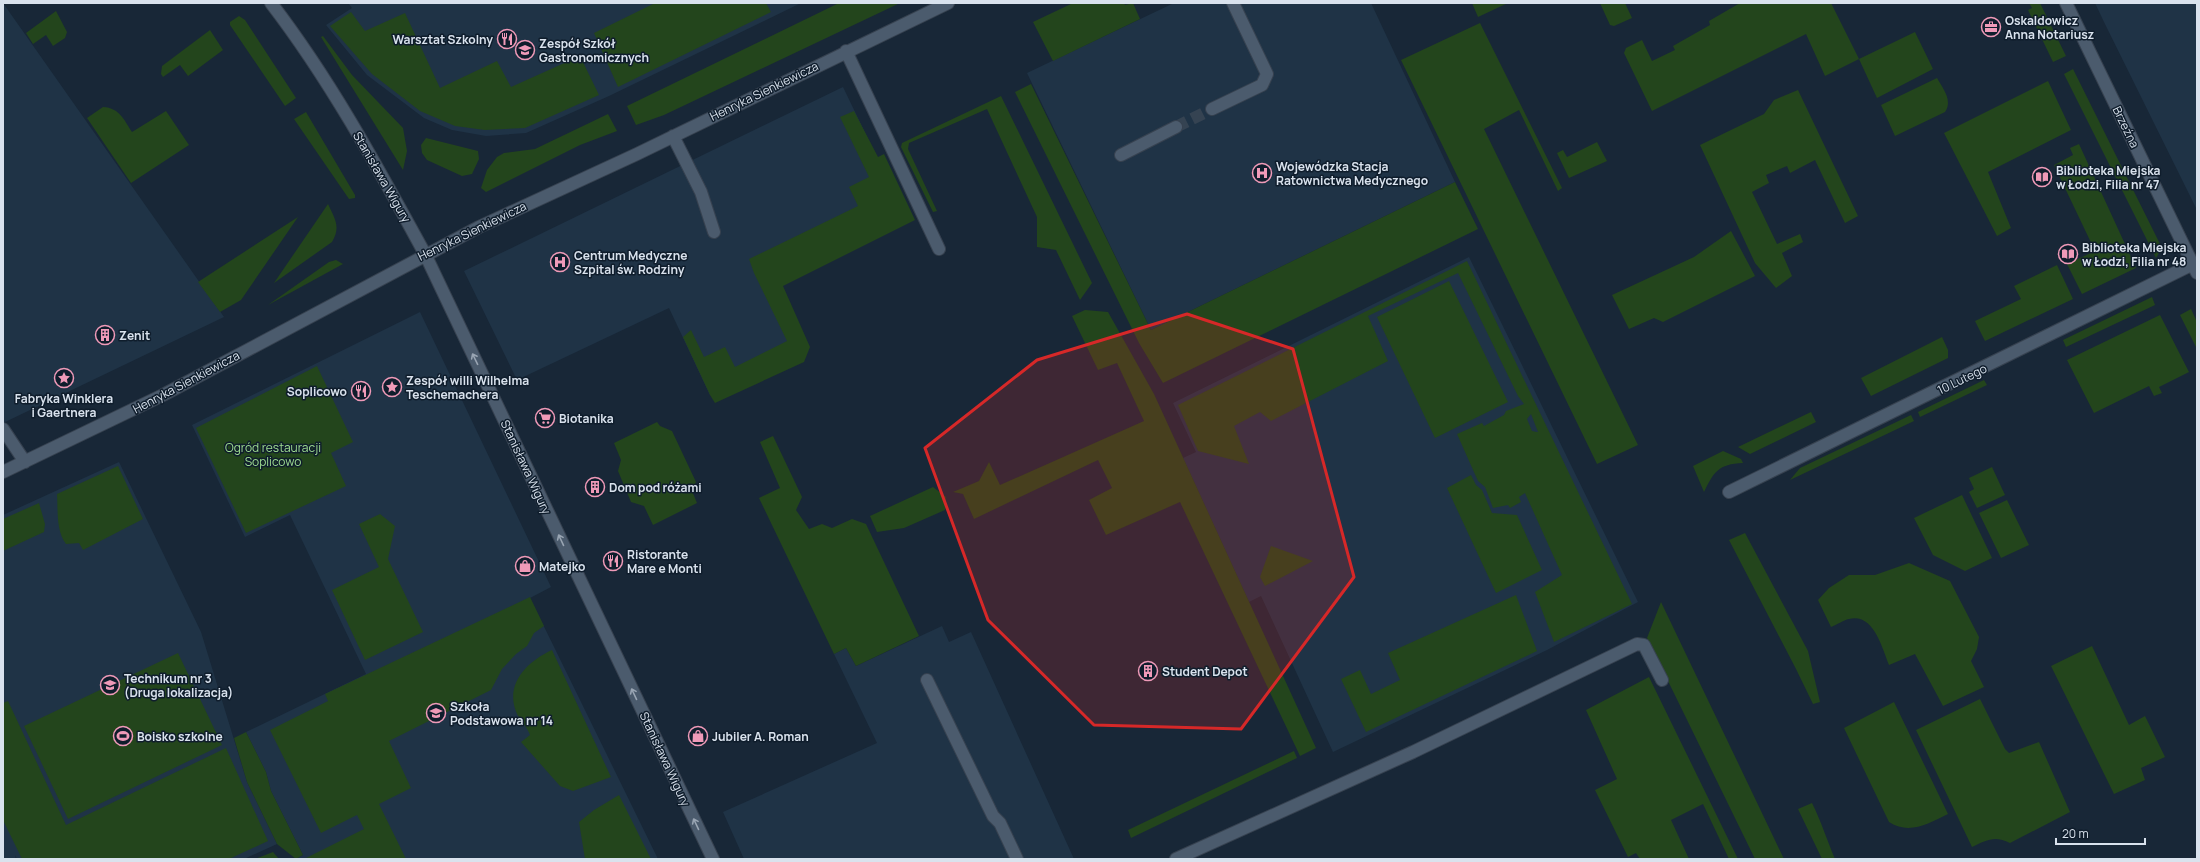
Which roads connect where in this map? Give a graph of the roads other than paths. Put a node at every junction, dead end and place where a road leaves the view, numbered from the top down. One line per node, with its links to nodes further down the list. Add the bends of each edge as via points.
1 (271, 3): 12 (street, Stanisława Wigury, via 296,35 330,90 386,182)
2 (948, 3): 5 (street, Henryka Sienkiewicza)
3 (1233, 3): 6 (street, via 1267,74 1262,85)
4 (2066, 3): 13 (street, Brzeźna)
5 (846, 51): 8 (street, Henryka Sienkiewicza); 11 (street)
6 (1212, 109)
7 (1176, 127): 9 (street)
8 (673, 136): 10 (street, via 701,192); 12 (street, Henryka Sienkiewicza)
9 (1121, 155)
10 (714, 232)
11 (939, 249)
12 (425, 254): 15 (street, Henryka Sienkiewicza, via 163,395); 20 (street, Stanisława Wigury, one-way to 12)
13 (2195, 269): 17 (street, 10 Lutego)
14 (3, 429): 15 (street)
15 (25, 462): 16 (street, Henryka Sienkiewicza)
16 (3, 472)
17 (1729, 492)
18 (927, 680): 21 (street, via 993,816 1000,823)
19 (1662, 680): 22 (street, via 1644,645 1637,644 1413,752)
20 (712, 859)
21 (1017, 859)
22 (1176, 859)

